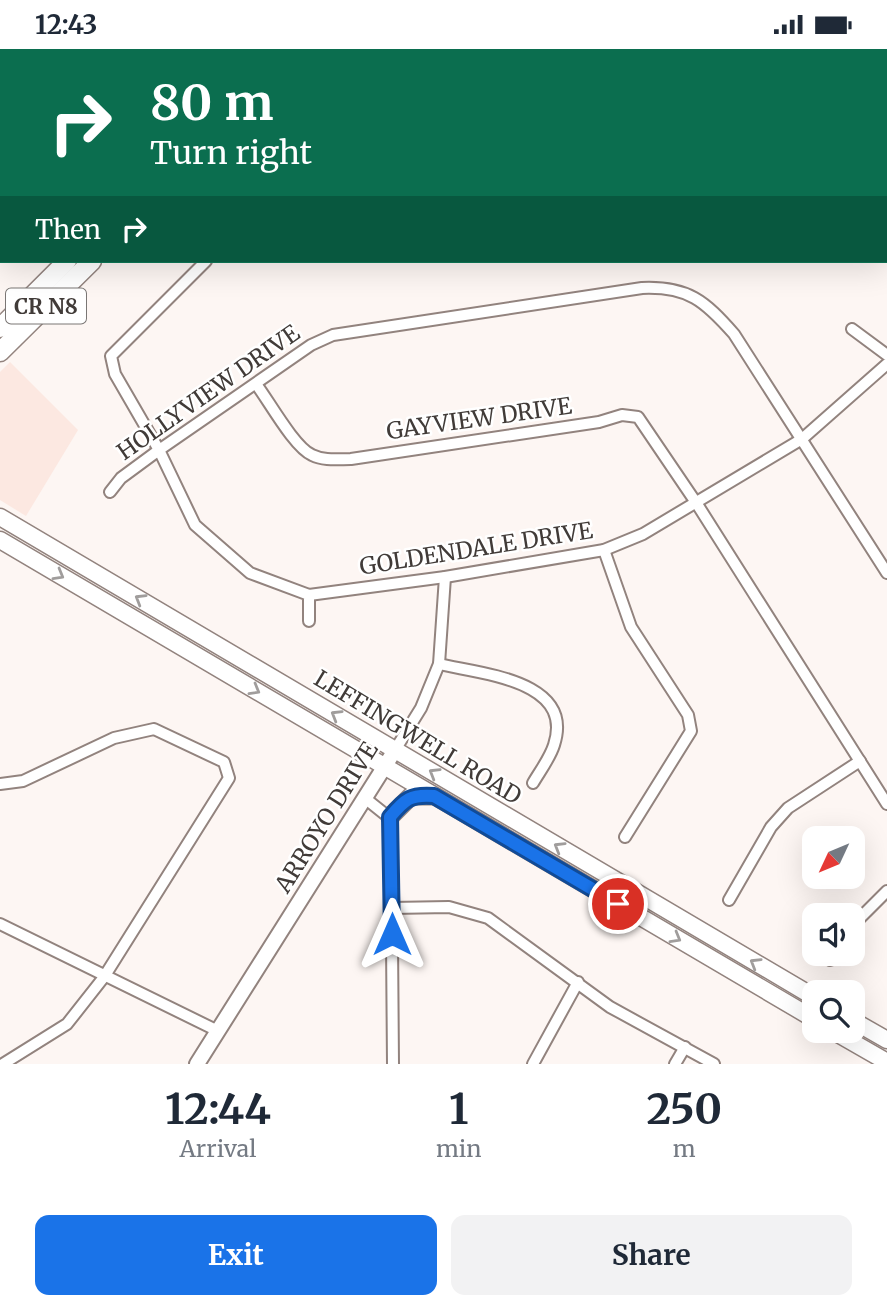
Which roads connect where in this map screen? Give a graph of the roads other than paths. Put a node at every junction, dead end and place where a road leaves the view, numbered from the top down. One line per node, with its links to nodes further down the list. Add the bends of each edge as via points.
1 (64, 263): 4 (main road, CR N8)
2 (90, 263): 6 (main road, CR N8)
3 (204, 263): 11 (street, GOLDENDALE DRIVE, via 111,356 115,374)
4 (0, 328)
5 (852, 329): 7 (street)
6 (0, 352)
7 (887, 355)
8 (887, 364): 10 (street, GOLDENDALE DRIVE)
9 (256, 384): 10 (street, HOLLYVIEW DRIVE, via 333,335 667,287 691,294 714,311); 11 (street, HOLLYVIEW DRIVE); 13 (street, GAYVIEW DRIVE, via 310,455 326,459 600,422 622,415 638,417)
10 (802, 439): 13 (street, GOLDENDALE DRIVE); 17 (street, HOLLYVIEW DRIVE)
11 (159, 450): 12 (street, HOLLYVIEW DRIVE); 19 (street, GOLDENDALE DRIVE, via 195,525 250,573)
12 (110, 492)
13 (697, 504): 16 (street, GOLDENDALE DRIVE); 23 (street)
14 (0, 517): 22 (main road, LEFFINGWELL ROAD, one-way to 14)
15 (0, 540): 24 (main road, LEFFINGWELL ROAD, one-way to 24)
16 (604, 550): 18 (street, GOLDENDALE DRIVE); 31 (street, via 631,627 688,715 691,731)
17 (887, 573)
18 (445, 577): 19 (street, GOLDENDALE DRIVE); 21 (street, ARROYO DRIVE)
19 (309, 595): 20 (street)
20 (309, 621)
21 (439, 664): 22 (street, ARROYO DRIVE, via 421,708); 25 (street, via 524,684 552,707 558,728 554,747)
22 (394, 750): 24 (street, ARROYO DRIVE); 39 (main road, LEFFINGWELL ROAD, one-way to 22)
23 (860, 761): 29 (street); 33 (street, via 788,808 771,827)
24 (385, 767): 27 (main road, LEFFINGWELL ROAD); 28 (street, ARROYO DRIVE)
25 (533, 783)
26 (0, 784): 37 (street, via 23,781 114,738 155,729 224,762 229,778)
27 (434, 796): 30 (main road, via 411,796); 40 (main road, LEFFINGWELL ROAD, one-way to 40)
28 (366, 799): 30 (street); 42 (street, ARROYO DRIVE)
29 (887, 804)
30 (390, 817): 34 (street)
31 (625, 837)
32 (887, 891): 35 (street)
33 (729, 900)
34 (392, 908): 38 (street, via 449,907 488,918); 49 (street)
35 (865, 913)
36 (0, 924): 37 (street)
37 (104, 977): 42 (street); 47 (street, via 67,1024)
38 (578, 982): 45 (street, via 610,1007); 50 (street)
39 (802, 990)
40 (802, 1012)
41 (865, 1028): 43 (main road)
42 (218, 1031): 48 (street, ARROYO DRIVE)
43 (887, 1041)
44 (854, 1043): 46 (main road)
45 (685, 1047): 51 (street); 52 (street)
46 (887, 1062)
47 (3, 1064)
48 (197, 1064)
49 (393, 1064)
50 (533, 1064)
51 (675, 1064)
52 (714, 1064)

